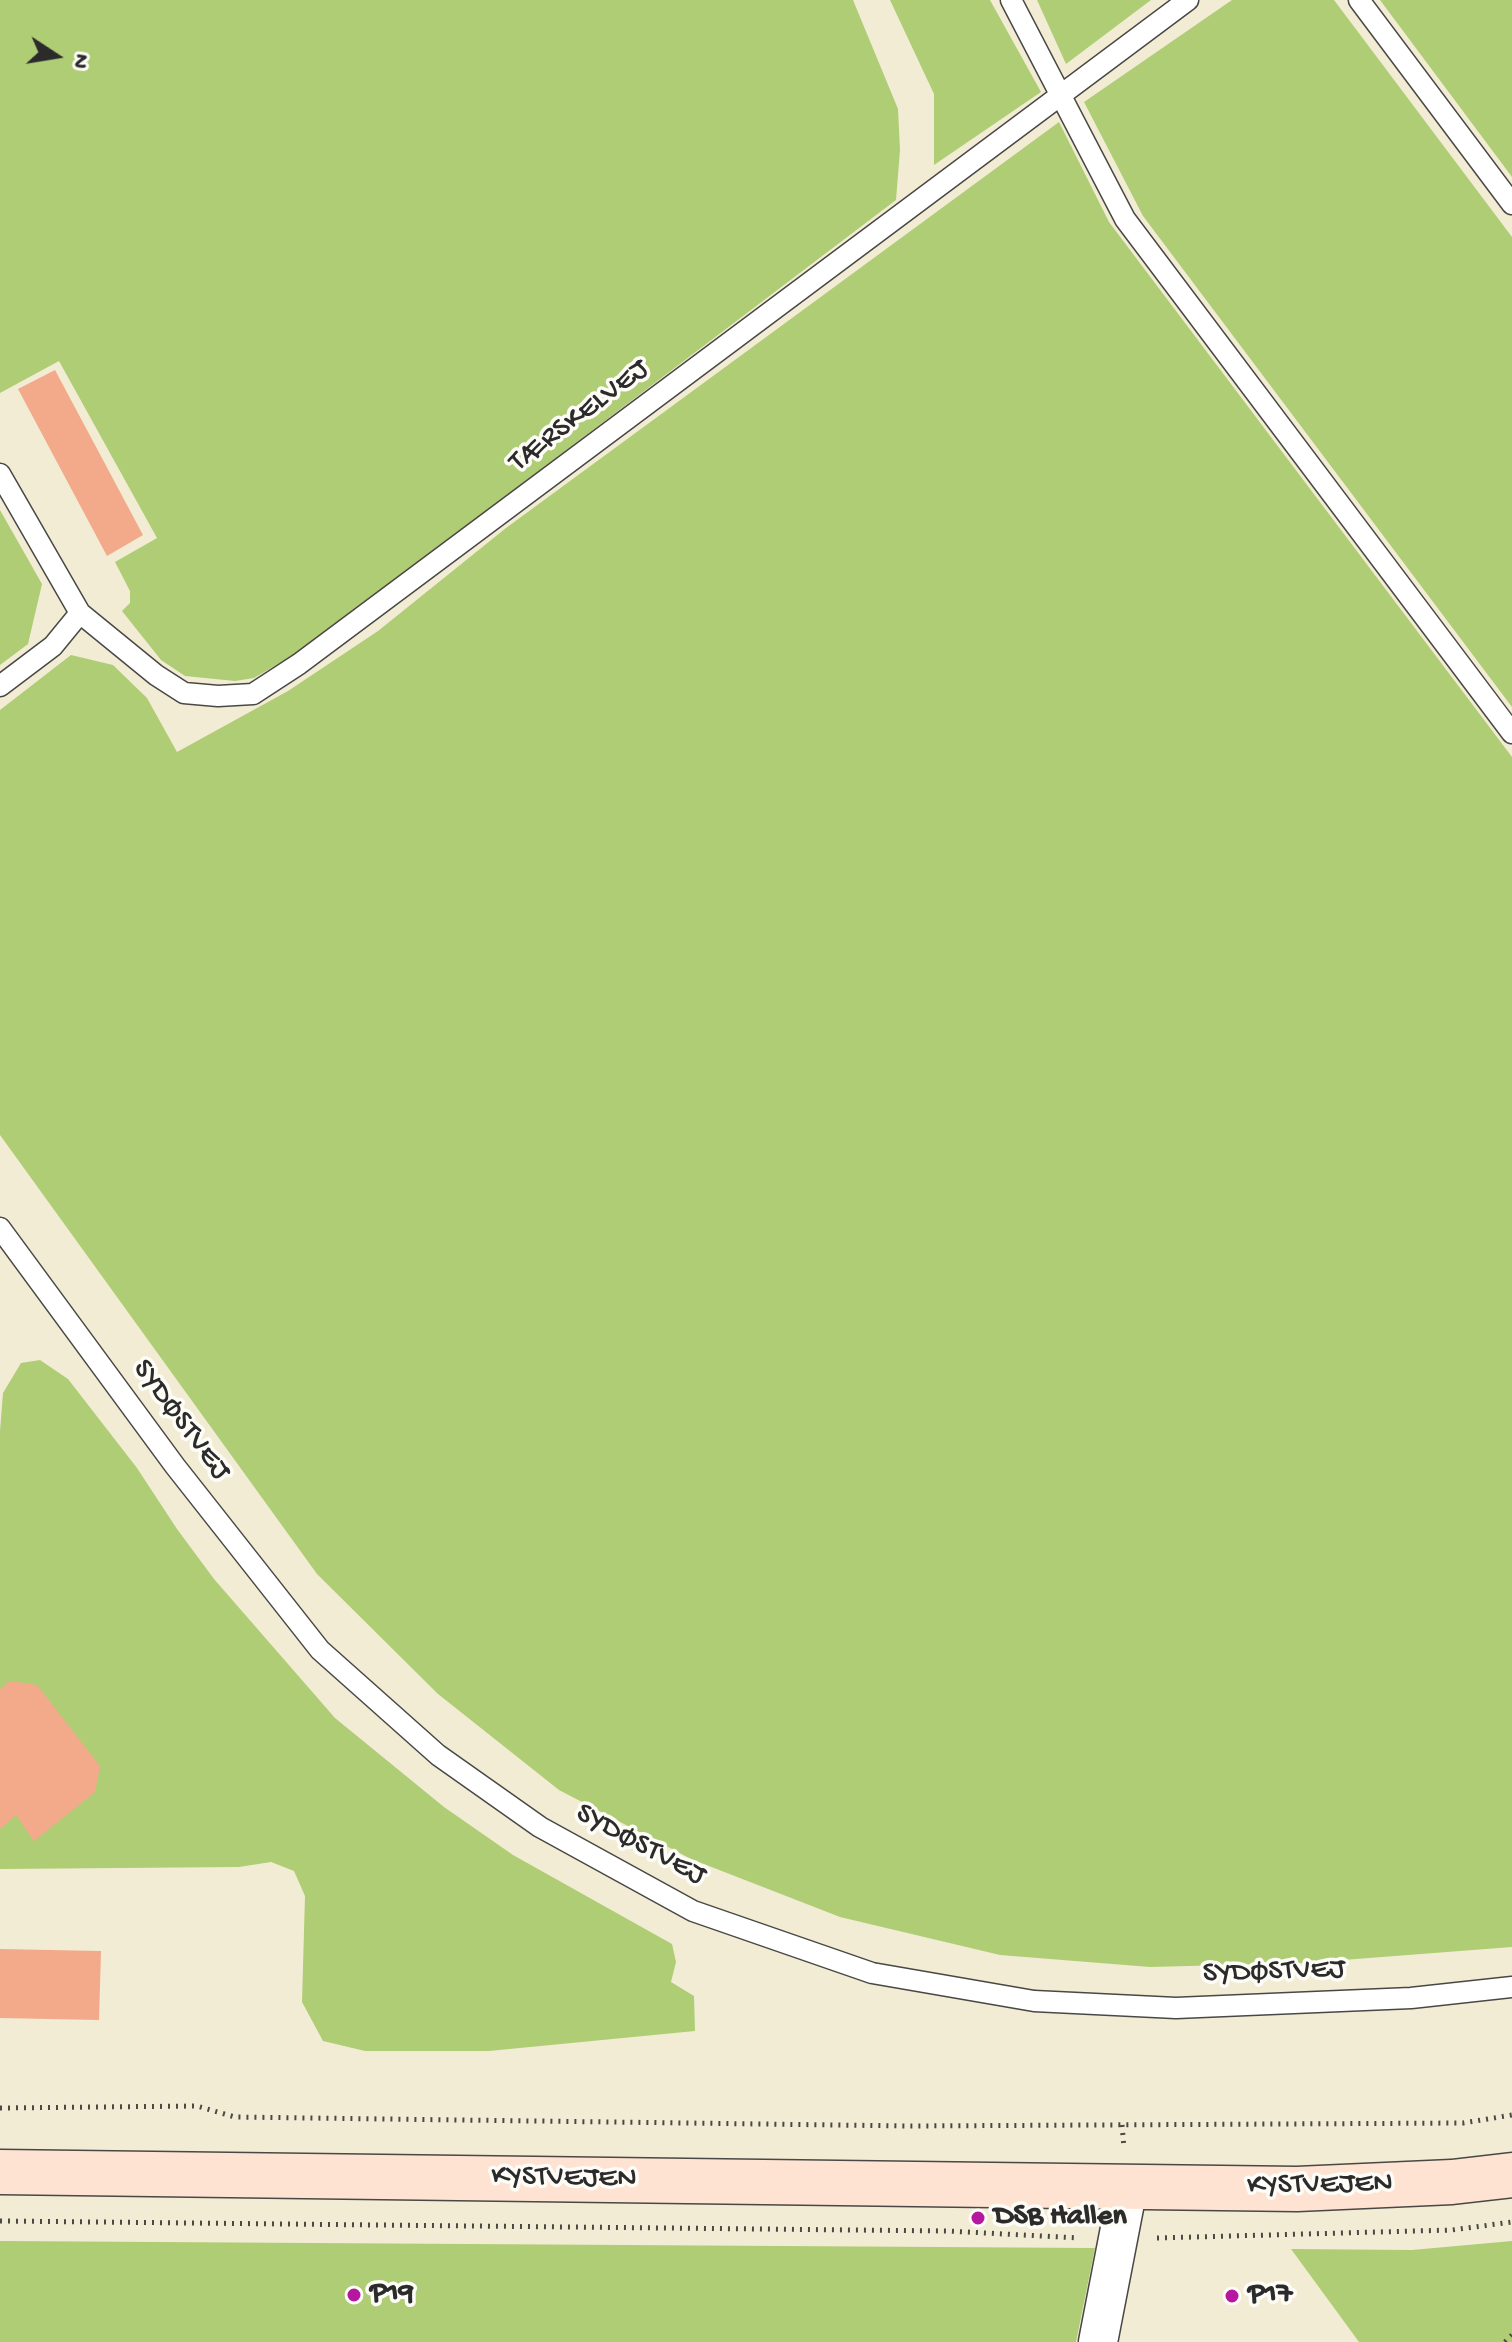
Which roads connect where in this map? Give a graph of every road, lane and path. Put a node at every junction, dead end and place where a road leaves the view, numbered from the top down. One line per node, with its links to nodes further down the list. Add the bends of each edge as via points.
1 (1011, 0): 4 (lane)
2 (1188, 0): 4 (lane, TÆRSKELVEJ)
3 (1359, 0): 5 (lane)
4 (1062, 94): 7 (lane, TÆRSKELVEJ, via 253,694 184,693); 9 (lane, via 1125,219)
5 (1512, 204)
6 (0, 474): 7 (lane)
7 (80, 613): 8 (lane, via 53,646)
8 (0, 686)
9 (1512, 733)
10 (0, 1228): 11 (lane, SYDØSTVEJ, via 175,1466 320,1650 438,1755 540,1827 693,1911 872,1973 1034,2001 1176,2008 1411,1998)
11 (1512, 1987)
12 (0, 2108): 13 (path, via 197,2106 235,2117 911,2126 1463,2123)
13 (1512, 2115)
14 (0, 2172): 16 (street, KYSTVEJEN)
15 (1512, 2175): 16 (street, KYSTVEJEN, via 1297,2189)
16 (1128, 2187): 19 (street)
17 (0, 2221): 19 (path, via 948,2231)
18 (1512, 2222): 19 (path, via 1452,2230)
19 (1118, 2240): 21 (street)
20 (1512, 2335): 22 (path)
21 (1098, 2342)
22 (1505, 2342)

